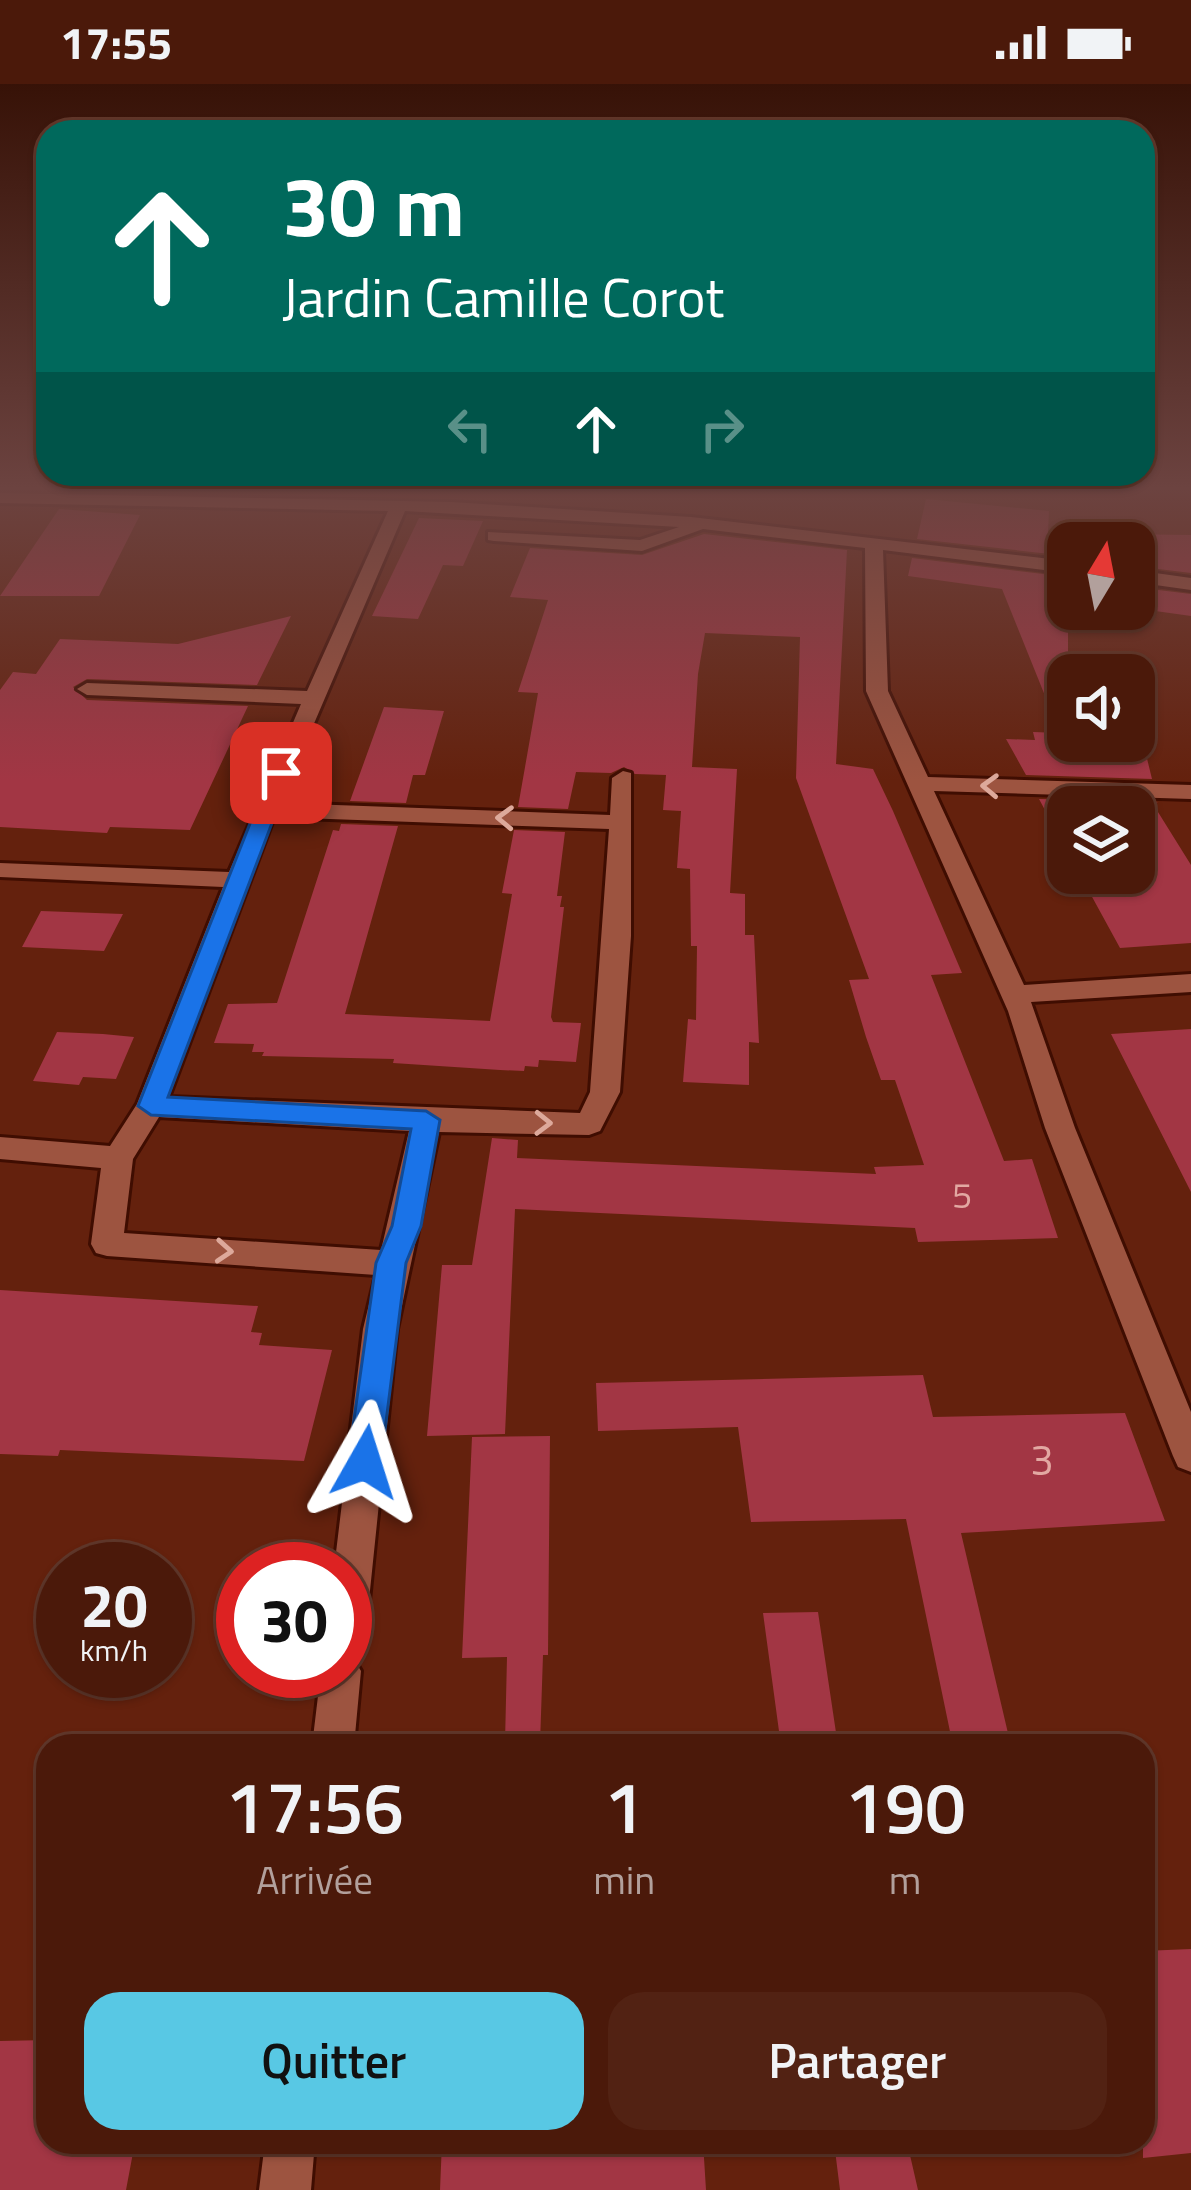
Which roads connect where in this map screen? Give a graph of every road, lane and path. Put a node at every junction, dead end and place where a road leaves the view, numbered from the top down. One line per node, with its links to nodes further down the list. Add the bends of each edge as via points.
1 (363, 584): 4 (street)
2 (875, 584): 6 (street, via 877,691)
3 (86, 689): 4 (street)
4 (313, 698): 8 (street)
5 (622, 778): 9 (street)
6 (919, 784): 7 (street, one-way to 6); 13 (street)
7 (1191, 792)
8 (265, 810): 9 (street, one-way to 8); 11 (street)
9 (622, 822): 15 (street, one-way to 9, via 589,1124 605,1092)
10 (0, 870): 11 (street)
11 (238, 880): 14 (street)
12 (1191, 982): 13 (street)
13 (1014, 994): 19 (street)
14 (151, 1106): 15 (street); 17 (street)
15 (426, 1120): 18 (street)
16 (0, 1148): 17 (street)
17 (118, 1158): 18 (street, one-way to 18, via 107,1244)
18 (391, 1263): 20 (street)
19 (1191, 1456)
20 (357, 1542)
21 (338, 1698): 22 (street)
22 (334, 1734)
23 (289, 2154): 24 (street)
24 (285, 2190)

